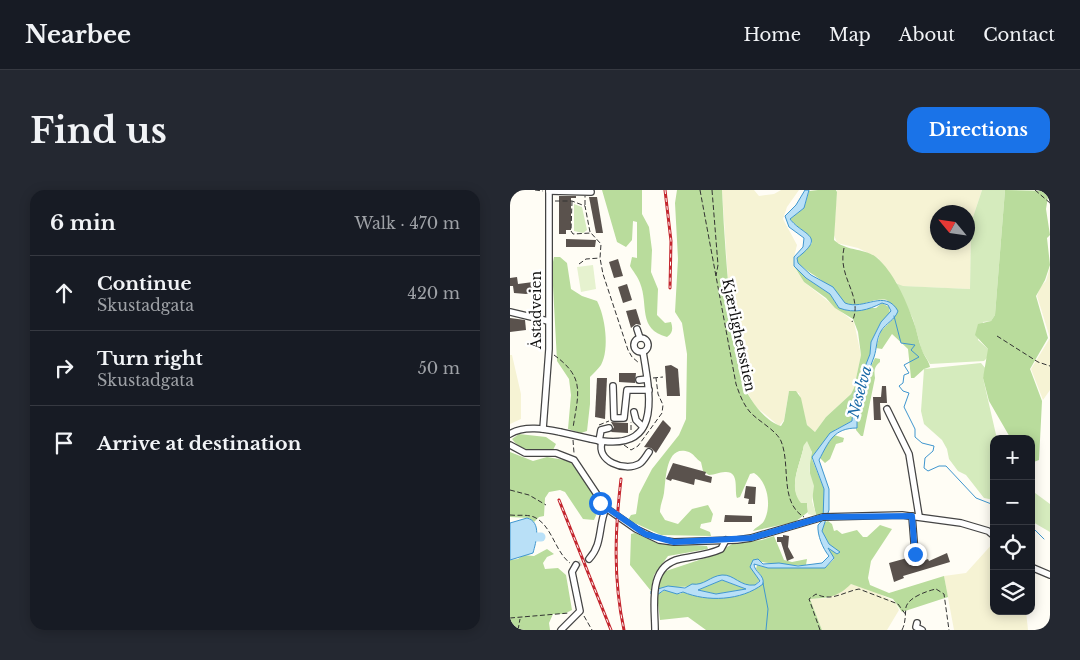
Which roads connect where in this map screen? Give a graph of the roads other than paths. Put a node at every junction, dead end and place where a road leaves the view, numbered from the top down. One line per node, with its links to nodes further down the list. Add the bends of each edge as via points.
1 (549, 190): 2 (street); 4 (street, Åstadveien)
2 (591, 192)
3 (510, 312): 4 (street)
4 (548, 321): 16 (street, Åstadveien)
5 (638, 328): 6 (street)
6 (640, 338): 7 (street, via 648,343); 7 (street, via 634,341 634,348)
7 (643, 352): 8 (street)
8 (647, 379): 9 (street); 11 (street)
9 (639, 380)
10 (613, 386): 11 (street, via 612,416 624,418 626,391)
11 (649, 390): 14 (street, via 650,405)
12 (887, 409): 23 (street, via 909,454)
13 (634, 412): 14 (street, via 636,420)
14 (644, 426): 18 (street, via 622,442)
15 (609, 428): 18 (street, via 601,430)
16 (543, 429): 17 (street, via 516,430); 18 (street, bridge)
17 (510, 434)
18 (600, 441): 20 (street, via 603,455 614,464 627,467 638,464)
19 (510, 445): 21 (street, via 525,453 556,453 574,460)
20 (649, 452)
21 (606, 508): 25 (street, via 636,529 660,540); 27 (street, via 596,552)
22 (912, 516): 23 (street); 25 (street, via 826,517 751,538); 26 (street)
23 (919, 516): 24 (street, via 976,526)
24 (990, 534)
25 (726, 540): 33 (street, via 724,547 715,552 677,560 659,574 654,588)
26 (915, 554)
27 (589, 559)
28 (576, 565): 32 (street, via 572,572 578,613)
29 (1035, 569): 30 (street)
30 (1050, 575)
31 (917, 623): 34 (street, via 916,627)
32 (561, 630)
33 (655, 630)
34 (922, 630)

